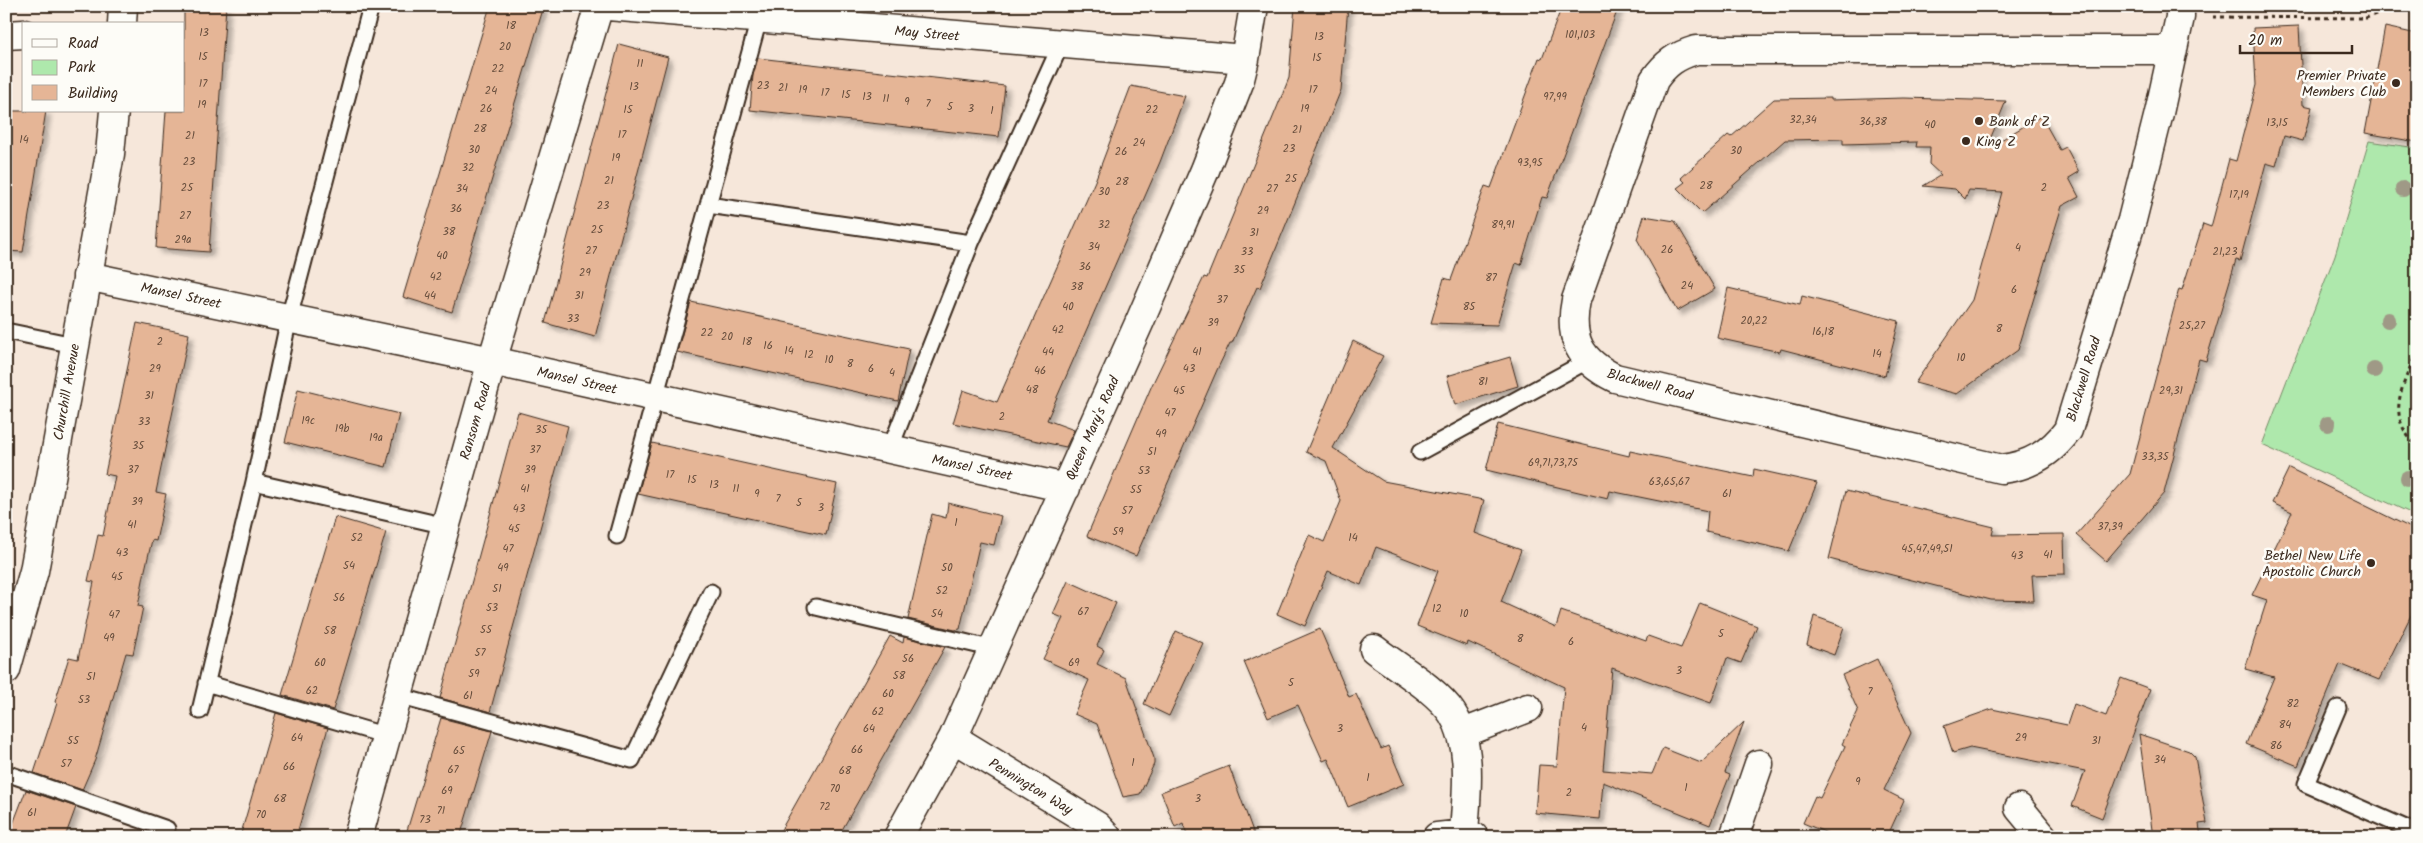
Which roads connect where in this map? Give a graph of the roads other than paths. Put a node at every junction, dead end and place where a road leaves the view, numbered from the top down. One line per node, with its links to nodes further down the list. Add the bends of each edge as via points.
1 (123, 6): 8 (street)
2 (371, 6): 18 (lane)
3 (598, 6): 22 (street, Ransom Road)
4 (608, 6): 7 (street, May Street)
5 (1254, 6): 13 (street, Queen Mary's Road)
6 (2180, 12): 12 (street, Blackwell Road)
7 (759, 19): 11 (street, May Street); 15 (lane)
8 (122, 22)
9 (22, 34): 10 (street)
10 (6, 35)
11 (1061, 44): 13 (street, May Street); 16 (lane)
12 (2172, 50): 21 (street, Blackwell Road, via 1696,50 1679,55 1666,64 1654,80 1576,300 1574,336); 21 (street, Blackwell Road, via 2132,220 2068,430 2054,447 2037,459 2018,467 2001,469 1615,378)
13 (1245, 59): 27 (street, Queen Mary's Road, via 1205,170)
14 (114, 112): 17 (street, Churchill Avenue, via 110,154)
15 (708, 205): 16 (lane); 23 (lane)
16 (971, 243): 24 (lane)
17 (87, 276): 18 (street, Mansel Street); 20 (street, Churchill Avenue)
18 (289, 318): 22 (street, Mansel Street); 26 (lane)
19 (6, 331): 20 (lane)
20 (74, 345): 34 (street, Churchill Avenue, via 34,571)
21 (1588, 360): 25 (lane)
22 (492, 361): 23 (street, Mansel Street); 28 (street, Ransom Road)
23 (654, 397): 24 (street, Mansel Street); 29 (lane)
24 (890, 449): 27 (street, Mansel Street)
25 (1420, 452)
26 (254, 482): 28 (lane); 35 (lane)
27 (1066, 488): 32 (street, Queen Mary's Road)
28 (446, 526): 36 (street, Ransom Road)
29 (616, 536)
30 (712, 592): 36 (lane, via 632,760)
31 (816, 607): 32 (lane)
32 (994, 648): 42 (street, Queen Mary's Road)
33 (1374, 649): 40 (street, via 1431,692 1452,713)
34 (7, 661)
35 (206, 684): 39 (lane); 41 (lane)
36 (398, 696): 41 (street, Ransom Road)
37 (1528, 708): 40 (street)
38 (2338, 708): 46 (lane, via 2306,784)
39 (200, 711)
40 (1461, 734): 47 (street, via 1467,763)
41 (387, 736): 49 (street, Ransom Road)
42 (953, 738): 50 (street, Queen Mary's Road); 51 (street, Pennington Way, via 1097,826)
43 (1759, 764): 53 (street)
44 (6, 773): 48 (lane, via 167,829)
45 (2019, 808): 54 (street)
46 (2417, 833)
47 (1469, 836): 52 (street)
48 (164, 837)
49 (358, 837)
50 (898, 837)
51 (1107, 837)
52 (1437, 837)
53 (1734, 837)
54 (2043, 837)

